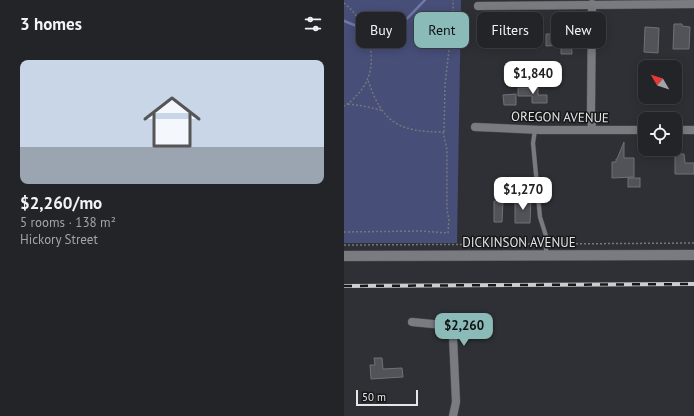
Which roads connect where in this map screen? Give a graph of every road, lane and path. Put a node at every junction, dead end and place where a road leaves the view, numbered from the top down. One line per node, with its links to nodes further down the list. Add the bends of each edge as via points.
1 (453, 0): 16 (path, via 445,84)
2 (344, 3): 6 (path, via 351,8 369,39 371,59)
3 (592, 4): 4 (street); 5 (street); 12 (street)
4 (694, 4)
5 (478, 6)
6 (368, 80): 7 (path); 9 (path)
7 (348, 104): 8 (path); 9 (path)
8 (344, 106)
9 (381, 110): 16 (path, via 406,128 424,132)
10 (475, 127): 11 (street, OREGON AVENUE)
11 (535, 130): 12 (street, OREGON AVENUE); 19 (lane, via 533,143 540,217)
12 (592, 130): 13 (street, OREGON AVENUE)
13 (638, 130)
14 (682, 130): 15 (street)
15 (694, 130)
16 (444, 132): 17 (path, via 447,150 448,233)
17 (344, 232)
18 (694, 243): 19 (path)
19 (546, 244): 20 (path); 22 (lane)
20 (344, 245)
21 (694, 254): 22 (street, DICKINSON AVENUE)
22 (546, 255): 23 (street, DICKINSON AVENUE)
23 (344, 256)
24 (412, 322): 25 (street, via 443,325 453,337 456,402)
25 (453, 416)

